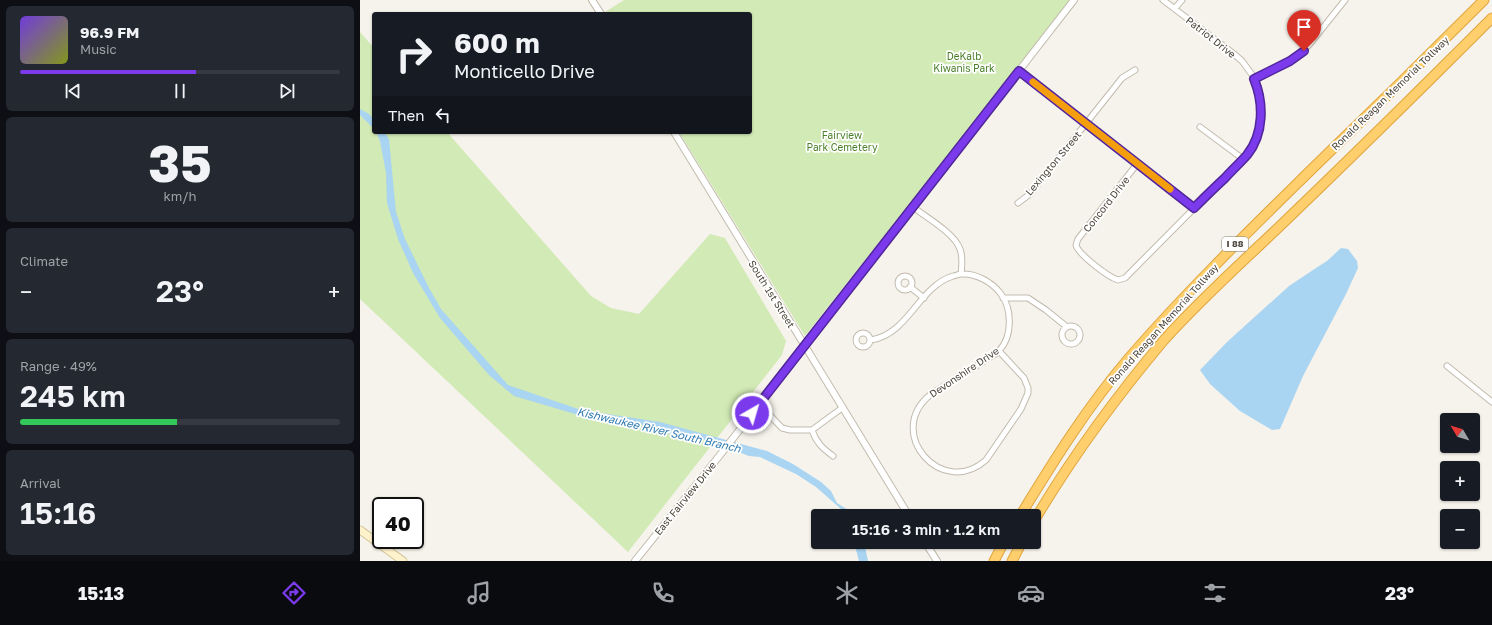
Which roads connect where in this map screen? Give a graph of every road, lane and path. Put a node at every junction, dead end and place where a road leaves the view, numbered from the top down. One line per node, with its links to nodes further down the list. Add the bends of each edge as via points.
1 (592, 0): 8 (street)
2 (1074, 0): 11 (street, East Fairview Drive)
3 (1163, 0): 7 (street, Patriot Drive)
4 (1182, 0): 7 (street)
5 (1345, 0): 12 (street, via 1304,51)
6 (1484, 0): 37 (highway, Ronald Reagan Memorial Tollway / I 88, via 1224,255 1139,347 1087,413)
7 (1175, 8): 12 (street, Patriot Drive, via 1238,58)
8 (600, 12)
9 (1492, 18): 38 (highway, Ronald Reagan Memorial Tollway / I 88, via 1191,311 1098,424)
10 (1135, 70): 13 (street, Lexington Street, via 1122,78)
11 (1019, 71): 13 (street); 19 (street, East Fairview Drive)
12 (1254, 79): 16 (street, Patriot Drive, via 1260,99 1261,119 1254,145)
13 (1086, 124): 17 (street); 18 (street, Lexington Street, via 1030,194)
14 (1200, 127): 16 (street)
15 (675, 134): 28 (street, South 1st Street)
16 (1243, 159): 20 (street, Patriot Drive)
17 (1137, 164): 20 (street); 22 (street, Concord Drive, via 1078,239 1076,245 1079,252 1111,277)
18 (1018, 203)
19 (913, 207): 21 (street, via 957,243 961,253); 28 (street, East Fairview Drive)
20 (1194, 208): 22 (street, Patriot Drive)
21 (961, 274): 24 (street, via 939,282); 25 (street, via 985,280 994,286)
22 (1121, 280)
23 (910, 287): 24 (street)
24 (924, 298): 27 (street, via 900,324 880,338)
25 (1003, 298): 26 (street, via 1028,298); 29 (street, Devonshire Drive, via 1008,308 1009,325)
26 (1067, 327)
27 (871, 340)
28 (804, 346): 32 (street, East Fairview Drive); 33 (street, South 1st Street)
29 (999, 351): 29 (street, Devonshire Drive, via 1024,378 1028,393 1021,409 986,460 978,466 958,472 936,467 920,452 913,436 916,412 930,395)
30 (1447, 366): 31 (street)
31 (1492, 402)
32 (759, 404): 34 (street, via 782,428); 44 (street, East Fairview Drive)
33 (842, 408): 34 (street); 36 (street, South 1st Street)
34 (812, 430): 35 (street, via 819,445)
35 (833, 456)
36 (905, 509)
37 (1024, 509)
38 (1041, 510)
39 (360, 530): 43 (main road)
40 (929, 549): 45 (street)
41 (1000, 549): 46 (highway)
42 (1018, 549): 47 (highway)
43 (403, 561)
44 (635, 561)
45 (937, 561)
46 (994, 561)
47 (1012, 561)

